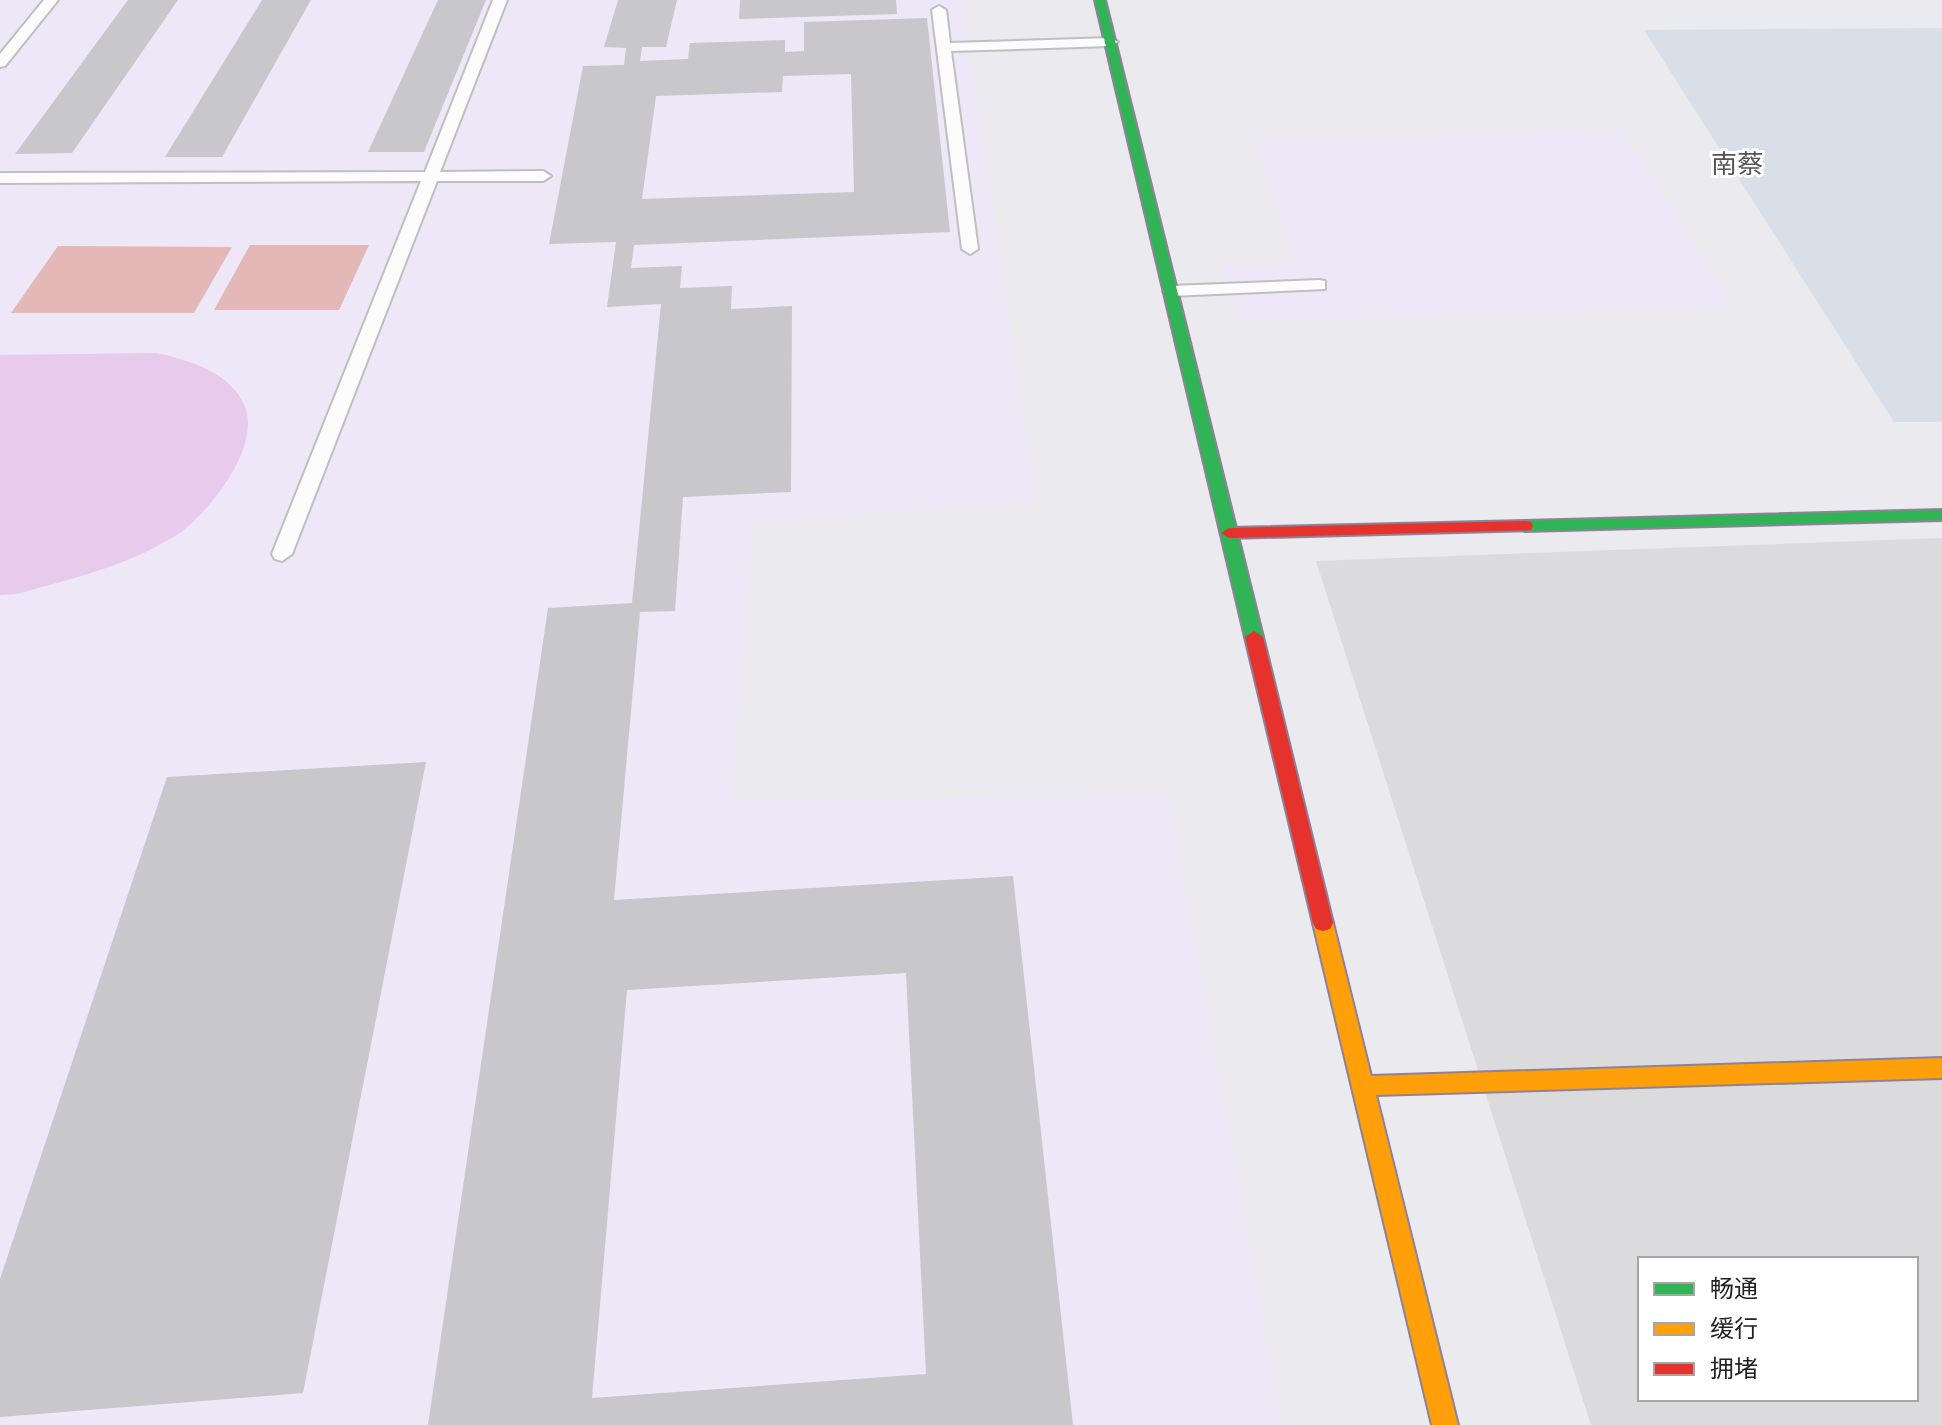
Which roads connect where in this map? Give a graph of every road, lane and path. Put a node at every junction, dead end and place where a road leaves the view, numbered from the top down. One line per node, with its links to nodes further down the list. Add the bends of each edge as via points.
1 (51, 0): 7 (lane)
2 (500, 0): 8 (lane)
3 (1100, 0): 5 (street)
4 (939, 10): 6 (lane)
5 (1111, 42): 6 (lane); 13 (street)
6 (944, 47): 11 (lane)
7 (0, 63)
8 (431, 176): 9 (lane); 10 (lane); 16 (lane)
9 (543, 176)
10 (0, 178)
11 (970, 249)
12 (1319, 285): 13 (lane)
13 (1171, 291): 15 (street)
14 (1942, 515): 15 (street)
15 (1229, 533): 18 (street)
16 (282, 554)
17 (1942, 1068): 18 (street)
18 (1363, 1086): 19 (street)
19 (1445, 1425)

